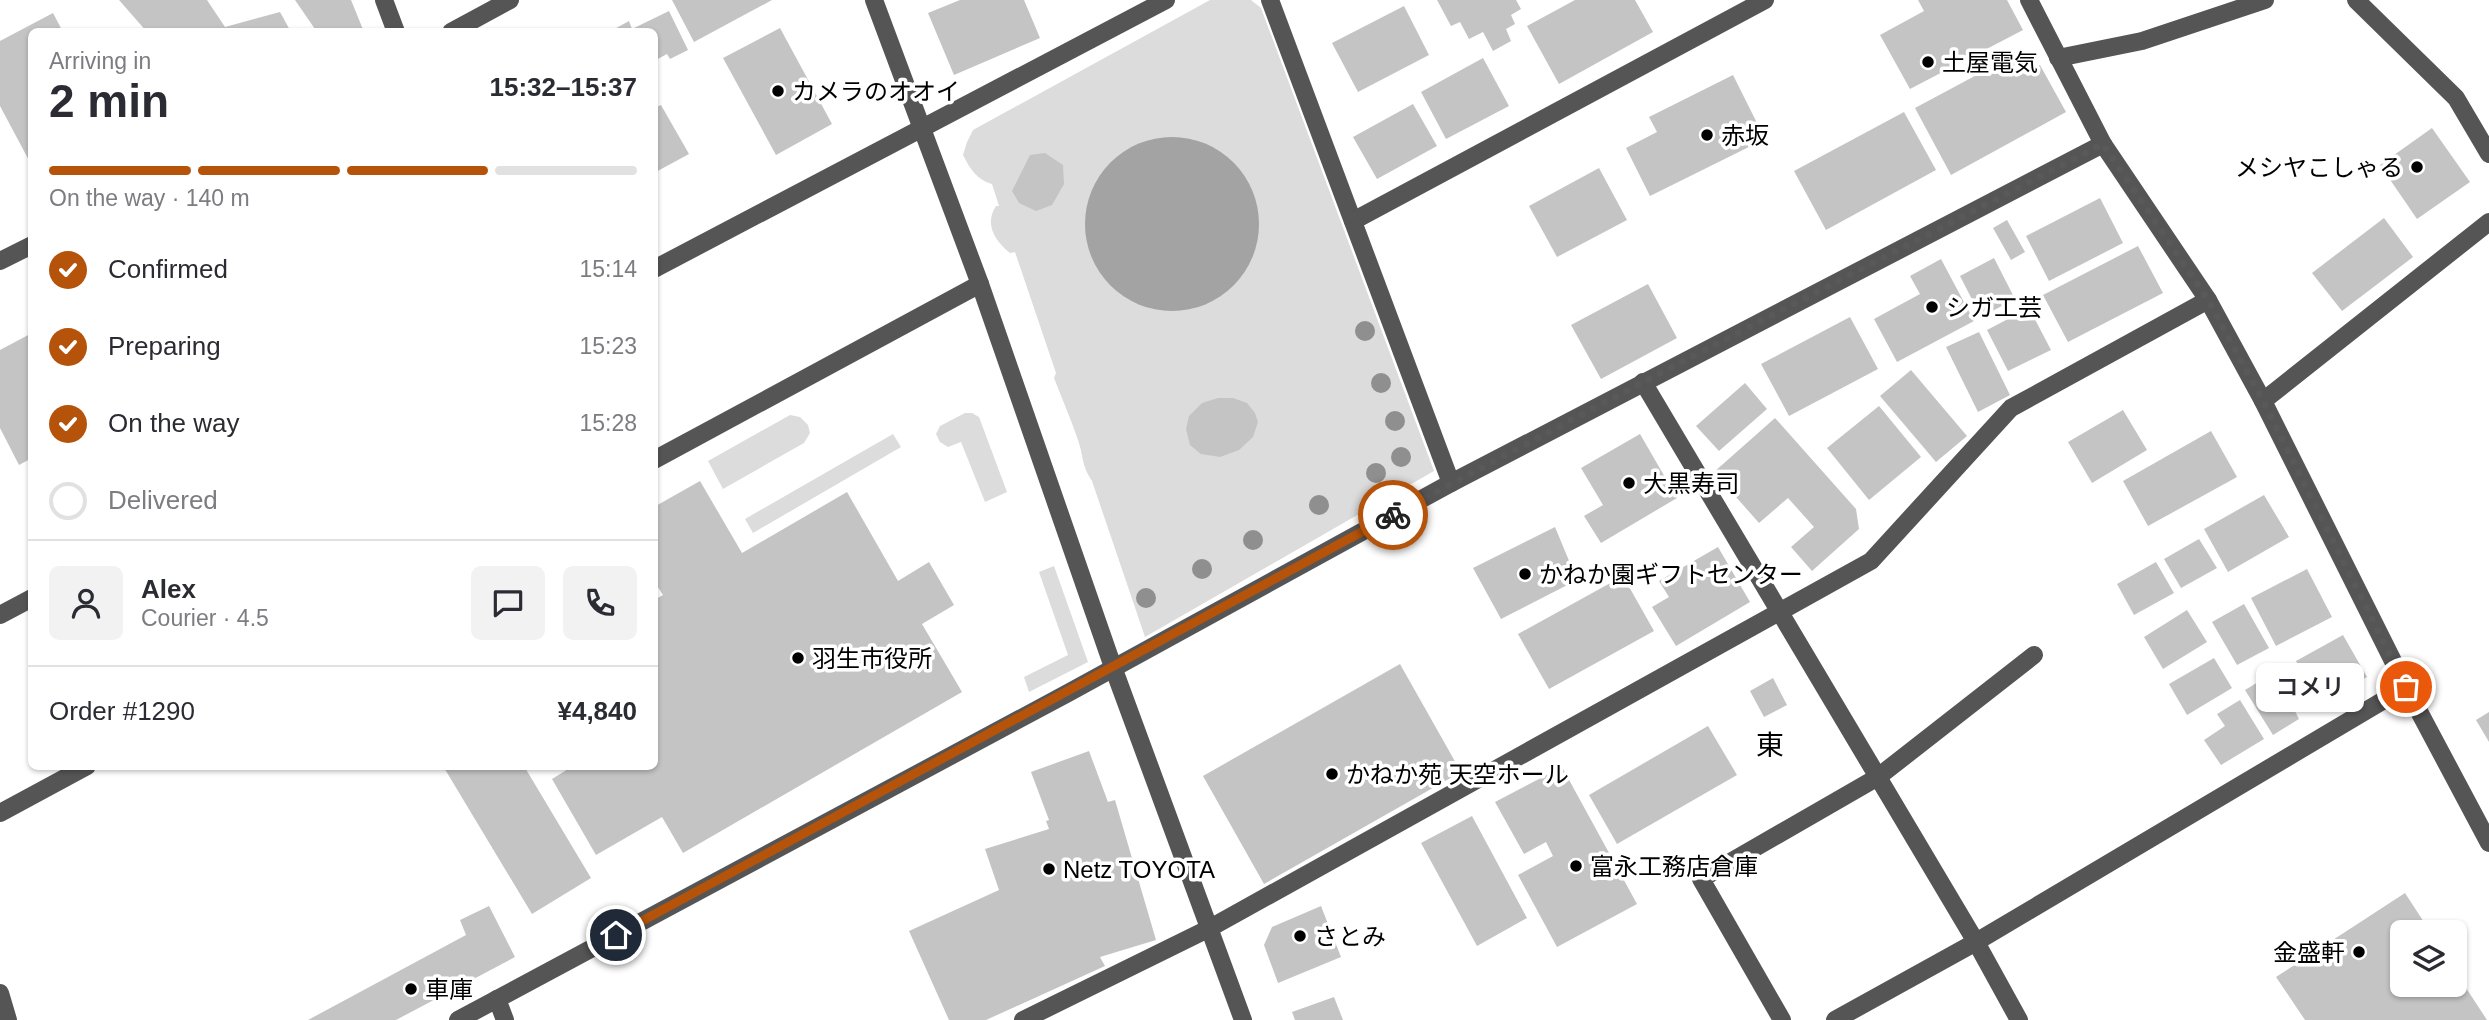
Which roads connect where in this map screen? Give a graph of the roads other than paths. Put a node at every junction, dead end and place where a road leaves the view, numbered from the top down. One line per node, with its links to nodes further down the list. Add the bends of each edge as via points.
1 (384, 0): 10 (street)
2 (510, 0): 11 (street)
3 (874, 0): 13 (street)
4 (1166, 0): 13 (street)
5 (1270, 0): 16 (street)
6 (1765, 0): 16 (street)
7 (2029, 0): 12 (street)
8 (2265, 0): 12 (street, via 2142,41)
9 (2356, 0): 15 (street, via 2456,98)
10 (394, 28)
11 (458, 28)
12 (2058, 58): 14 (street)
13 (921, 128): 20 (street); 21 (street)
14 (2103, 144): 22 (street); 23 (street)
15 (2489, 154)
16 (1353, 221): 26 (street)
17 (2489, 222): 24 (street)
18 (28, 247): 19 (street)
19 (0, 261)
20 (658, 267)
21 (980, 284): 25 (street); 31 (street)
22 (2208, 300): 24 (street); 28 (street, via 2011,408 1871,561)
23 (1643, 382): 26 (street); 28 (street)
24 (2263, 401): 32 (street)
25 (658, 458)
26 (1451, 483): 31 (street)
27 (28, 600): 29 (street)
28 (1780, 613): 34 (street); 37 (street)
29 (0, 615)
30 (2034, 655): 34 (street)
31 (1113, 667): 37 (street); 40 (street)
32 (2406, 687): 36 (street); 38 (street)
33 (80, 770): 35 (street)
34 (1878, 777): 38 (street); 46 (street, via 1701,879)
35 (0, 813)
36 (2489, 843)
37 (1210, 928): 44 (street); 45 (street)
38 (1976, 942): 47 (street); 48 (street)
39 (0, 993): 41 (street)
40 (498, 999): 42 (street); 43 (street)
41 (8, 1020)
42 (458, 1020)
43 (505, 1020)
44 (1023, 1020)
45 (1243, 1020)
46 (1782, 1020)
47 (1835, 1020)
48 (2019, 1020)

